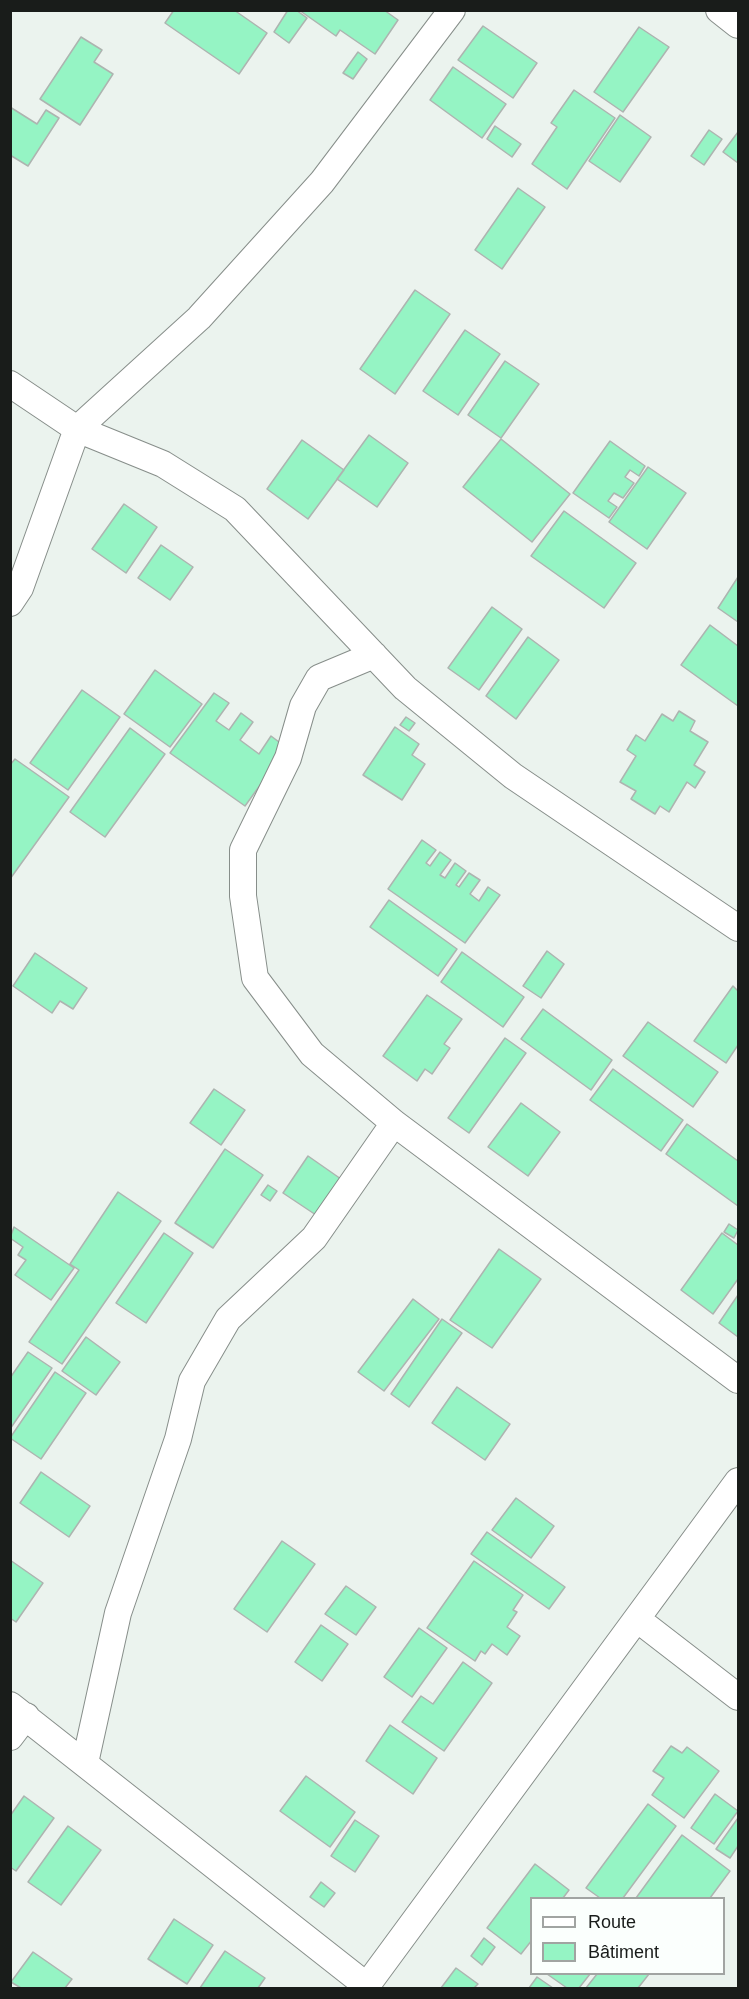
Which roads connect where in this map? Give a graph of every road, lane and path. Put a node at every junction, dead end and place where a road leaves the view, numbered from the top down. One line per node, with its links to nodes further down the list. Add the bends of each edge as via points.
1 (452, 10): 5 (street, via 322,182 199,318)
2 (719, 10): 3 (street)
3 (738, 25)
4 (10, 384): 5 (street)
5 (77, 429): 6 (street, via 24,578); 7 (street, via 163,464 235,509)
6 (10, 603)
7 (374, 655): 8 (street, via 405,688 513,776); 9 (street, via 319,678 303,706 288,758 243,850 243,896 255,978 312,1054)
8 (738, 928)
9 (394, 1123): 10 (street); 16 (street, via 314,1238 228,1319 192,1381 178,1439 118,1613)
10 (738, 1380)
11 (738, 1481): 12 (street)
12 (637, 1619): 13 (street); 17 (street)
13 (738, 1697)
14 (18, 1711): 15 (street); 16 (street)
15 (10, 1737)
16 (85, 1763): 17 (street)
17 (366, 1987)

